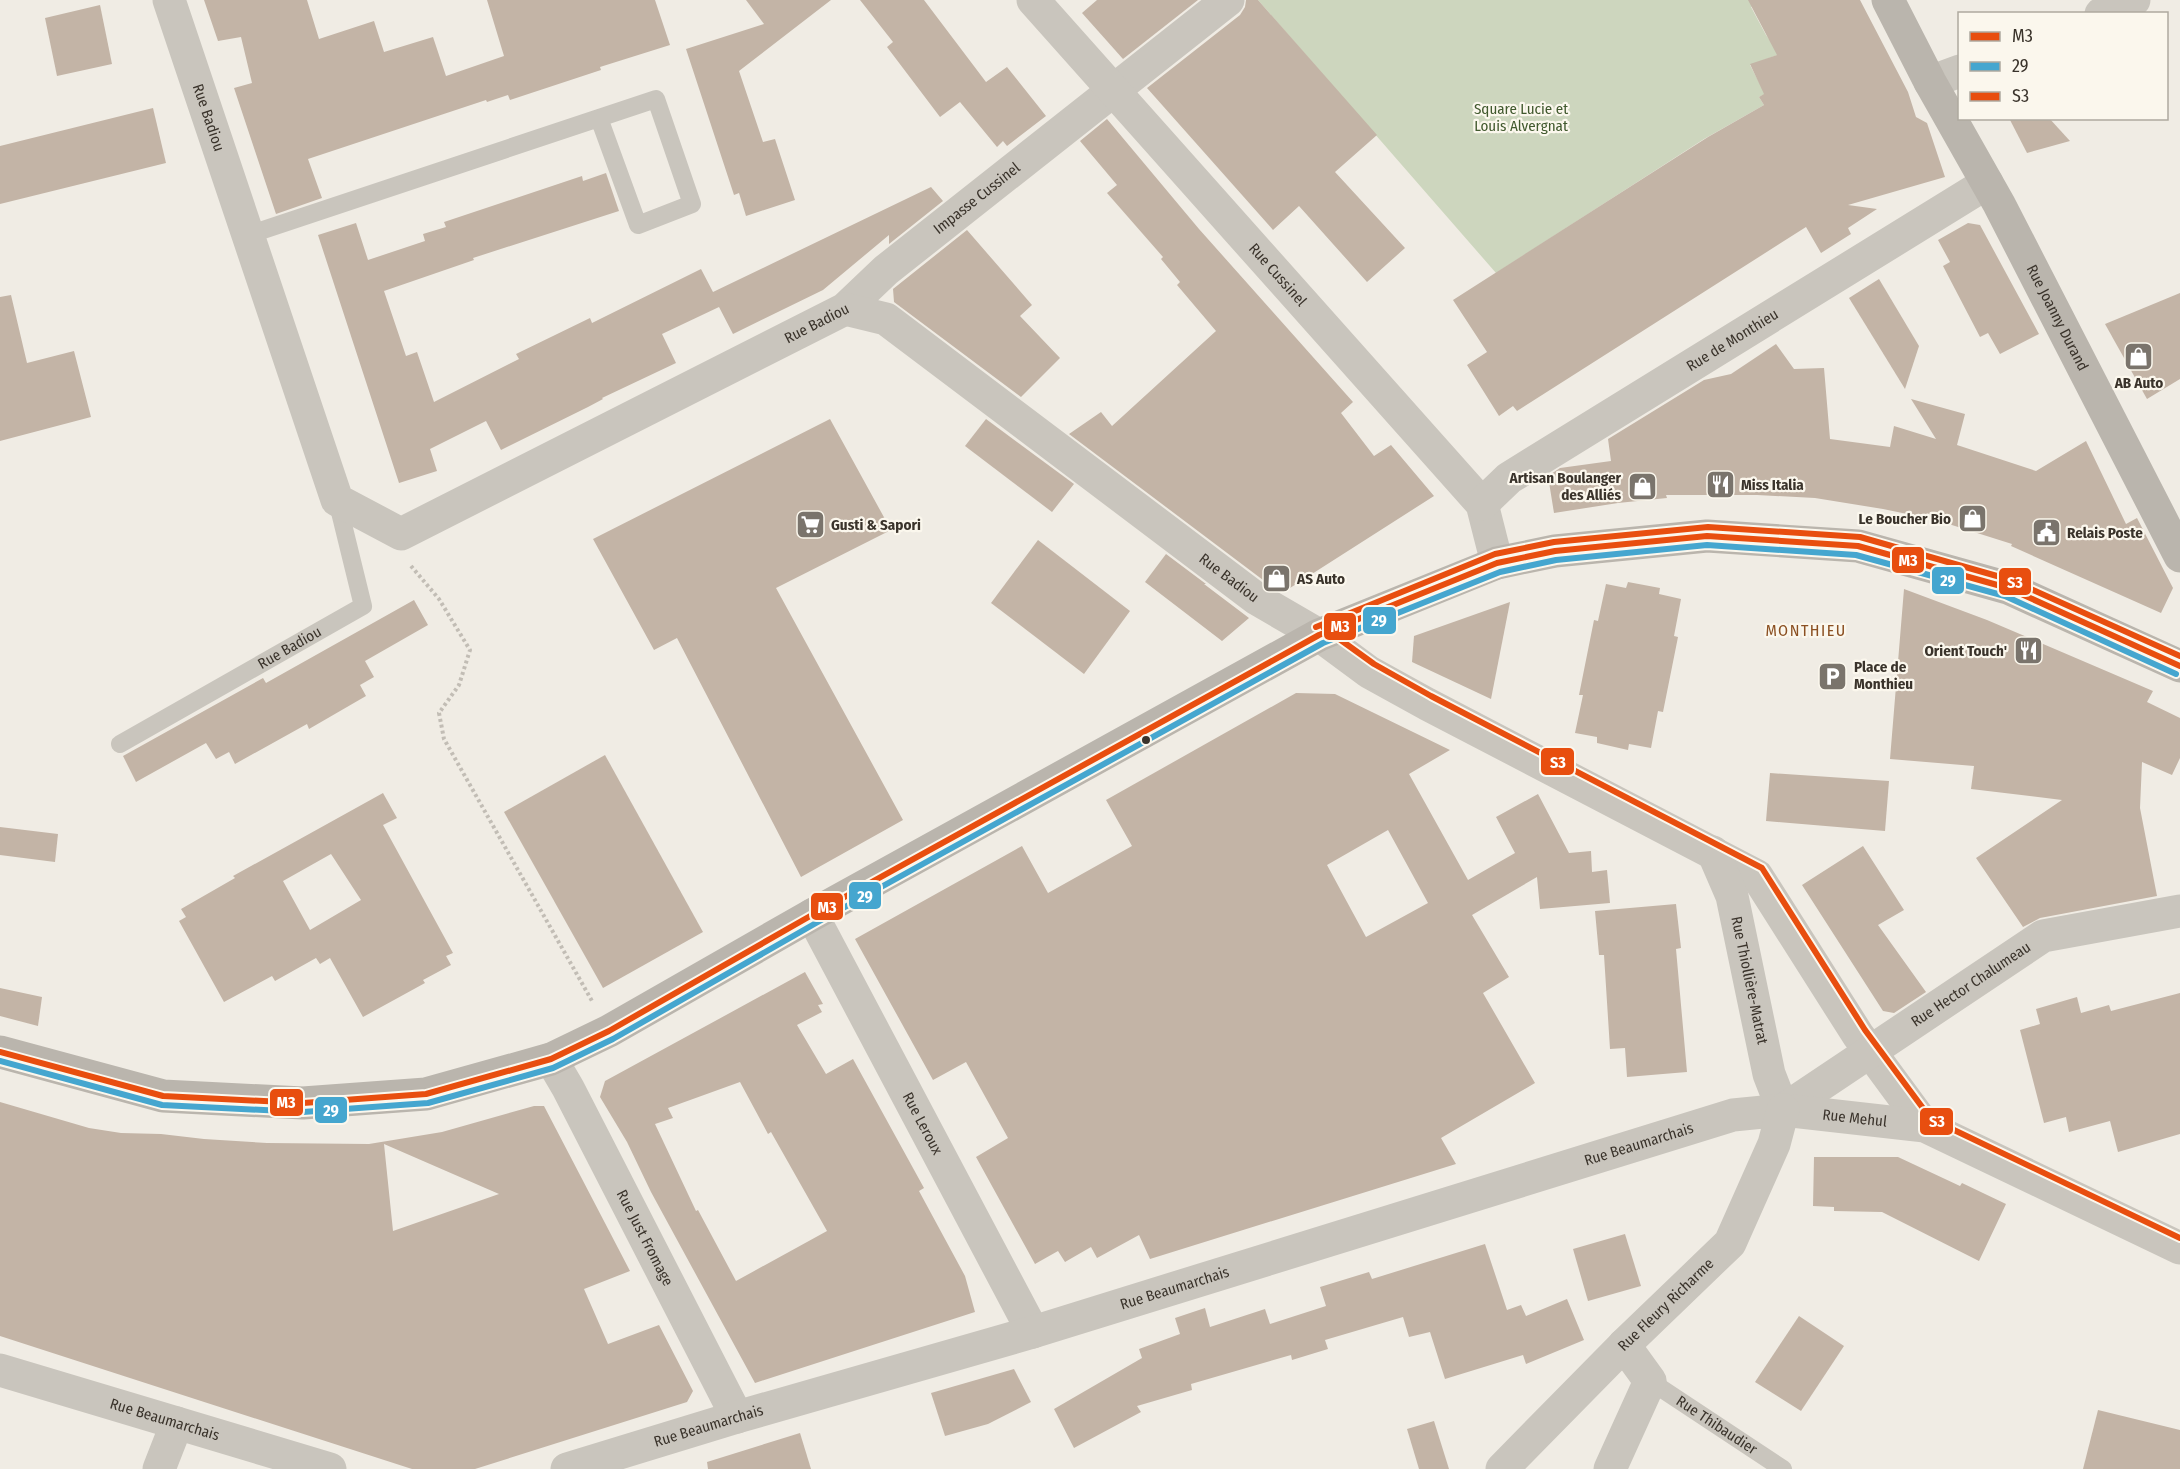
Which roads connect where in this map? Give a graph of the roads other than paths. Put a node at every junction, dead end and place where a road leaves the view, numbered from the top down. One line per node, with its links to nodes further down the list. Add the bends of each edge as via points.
1 (169, 0): 13 (street, Rue Badiou)
2 (1033, 0): 8 (street, Rue Cussinel)
3 (1228, 0): 8 (street, Impasse Cussinel)
4 (1888, 0): 7 (street, Rue Joanny Durand)
5 (2134, 0): 6 (street)
6 (2106, 12)
7 (1945, 77): 9 (street, Rue Joanny Durand)
8 (1113, 91): 14 (street, Impasse Cussinel, via 886,270); 16 (street, Rue Cussinel)
9 (1958, 109)
10 (599, 118): 10 (lane, via 656,99 692,204 638,225); 13 (lane)
11 (1962, 120): 12 (street, Rue Joanny Durand)
12 (1988, 183): 16 (street, Rue de Monthieu, via 1509,478); 17 (street, Rue Joanny Durand)
13 (248, 236): 15 (street, Rue Badiou)
14 (845, 309): 15 (street, Rue Badiou, via 401,534); 19 (street, Rue Badiou, via 886,319 1257,599)
15 (337, 500): 21 (lane, Rue Badiou, via 363,606)
16 (1482, 504): 18 (street, Rue Cussinel)
17 (2180, 556)
18 (1497, 562): 19 (street); 20 (street, via 1555,550 1707,536 1858,546 2008,588)
19 (1319, 635): 22 (street, via 1369,672 1427,704); 24 (street)
20 (2180, 666)
21 (120, 744)
22 (1713, 852): 26 (street, via 1757,876); 28 (street, Rue Thiollière-Matrat, via 1732,896 1769,1074)
23 (2180, 911): 26 (street, Rue Hector Chalumeau, via 2043,936)
24 (812, 915): 27 (street, via 609,1031); 31 (street, Rue Leroux)
25 (0, 1052): 27 (street, via 163,1095 303,1103 426,1094)
26 (1871, 1053): 28 (street, Rue Hector Chalumeau); 29 (street, Rue Mehul)
27 (551, 1059): 35 (street, Rue Just Fromage)
28 (1783, 1110): 29 (street, Rue Mehul); 31 (street, Rue Beaumarchais, via 1733,1115); 32 (street, Rue Fleury Richarme, via 1774,1143 1730,1243)
29 (1925, 1125): 30 (street, Rue Mehul)
30 (2180, 1248)
31 (1034, 1332): 35 (street, Rue Beaumarchais)
32 (1624, 1345): 34 (street, Rue Thibaudier); 40 (street, Rue Fleury Richarme)
33 (0, 1370): 36 (street, Rue Beaumarchais)
34 (1650, 1381): 41 (street); 42 (lane, Rue Thibaudier)
35 (737, 1417): 39 (street, Rue Beaumarchais)
36 (177, 1423): 37 (street); 38 (street, Rue Beaumarchais)
37 (159, 1469)
38 (330, 1469)
39 (567, 1469)
40 (1502, 1469)
41 (1610, 1469)
42 (1783, 1469)

